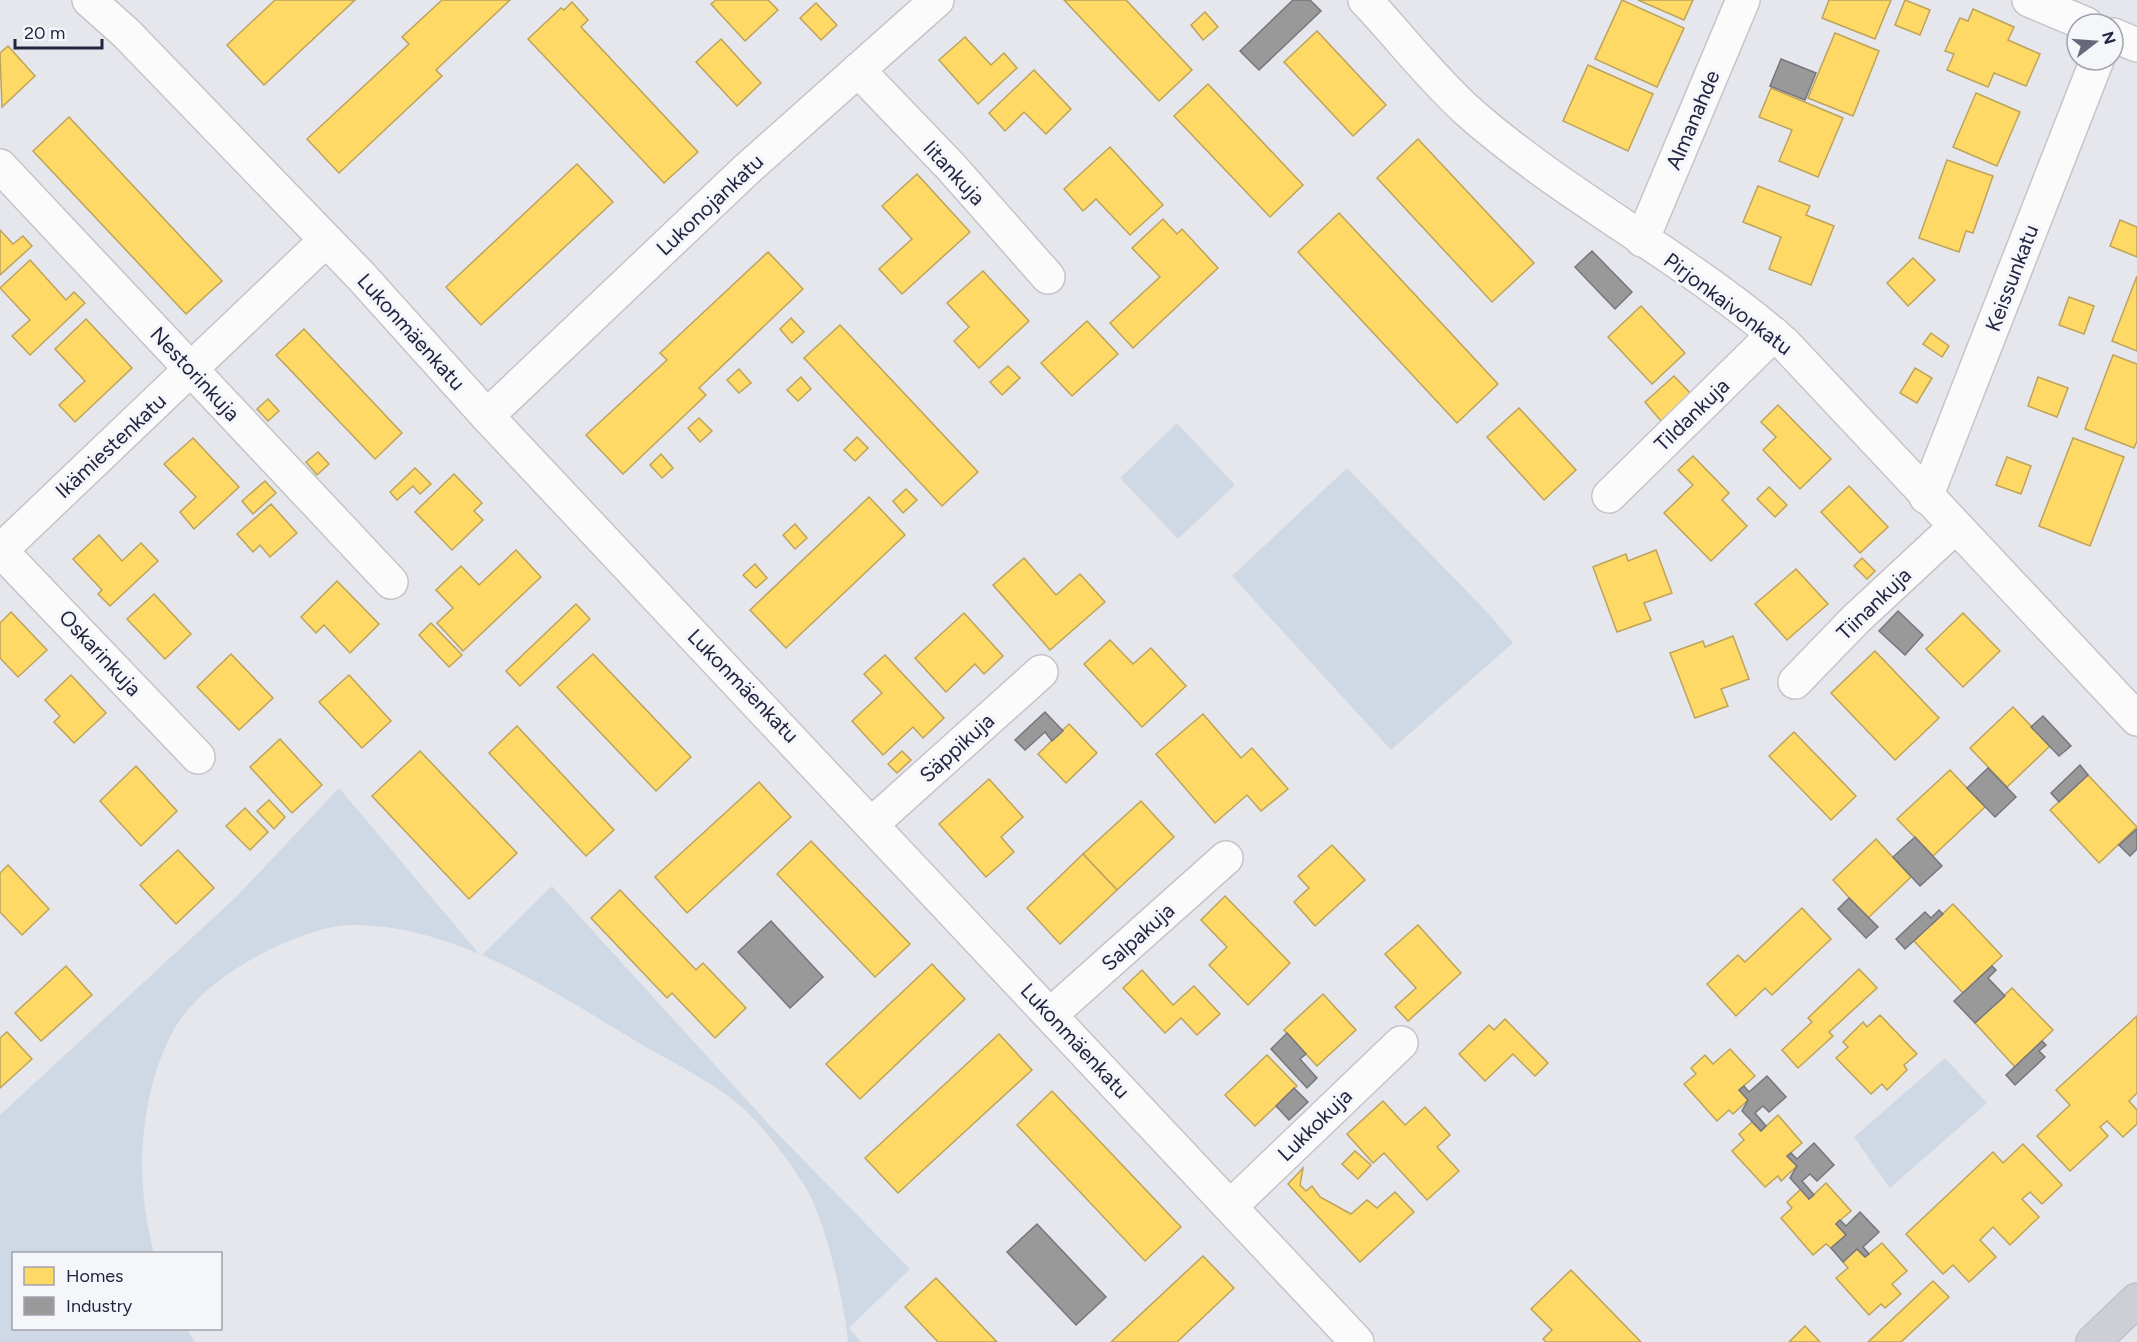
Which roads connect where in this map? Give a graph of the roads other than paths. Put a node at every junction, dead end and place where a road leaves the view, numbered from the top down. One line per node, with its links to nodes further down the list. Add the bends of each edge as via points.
1 (90, 0): 11 (street, Lukonmäenkatu)
2 (937, 0): 7 (street, Lukonojankatu)
3 (1365, 0): 10 (street, Pirjonkaivonkatu, via 1469,112)
4 (1743, 0): 10 (street, Almanahde)
5 (2029, 0): 6 (street)
6 (2065, 15)
7 (858, 70): 12 (street, Iitankuja); 15 (street, Lukonojankatu, via 746,170)
8 (2092, 72): 17 (street, Keissunkatu)
9 (0, 166): 14 (street, Nestorinkuja)
10 (1642, 240): 13 (street, Pirjonkaivonkatu)
11 (325, 242): 14 (street, Ikämiestenkatu); 15 (street, Lukonmäenkatu)
12 (1048, 277)
13 (1774, 334): 16 (street, Tildankuja); 17 (street, Pirjonkaivonkatu)
14 (190, 371): 19 (street, Ikämiestenkatu); 20 (street, Nestorinkuja)
15 (487, 416): 25 (street, Lukonmäenkatu)
16 (1609, 496)
17 (1926, 496): 18 (street, Pirjonkaivonkatu)
18 (1955, 527): 22 (street, Tiinankuja); 23 (street, Pirjonkaivonkatu)
19 (0, 550): 24 (street, Oskarinkuja)
20 (392, 582)
21 (1041, 672): 25 (street, Säppikuja)
22 (1795, 682)
23 (2137, 719)
24 (198, 757)
25 (873, 823): 27 (street, Lukonmäenkatu)
26 (1226, 858): 27 (street, Salpakuja)
27 (1050, 1014): 29 (street, Lukonmäenkatu)
28 (1401, 1043): 29 (street, Lukkokuja)
29 (1230, 1206): 31 (street, Lukonmäenkatu)
30 (2137, 1300): 32 (main road)
31 (1358, 1342)
32 (2094, 1342)

